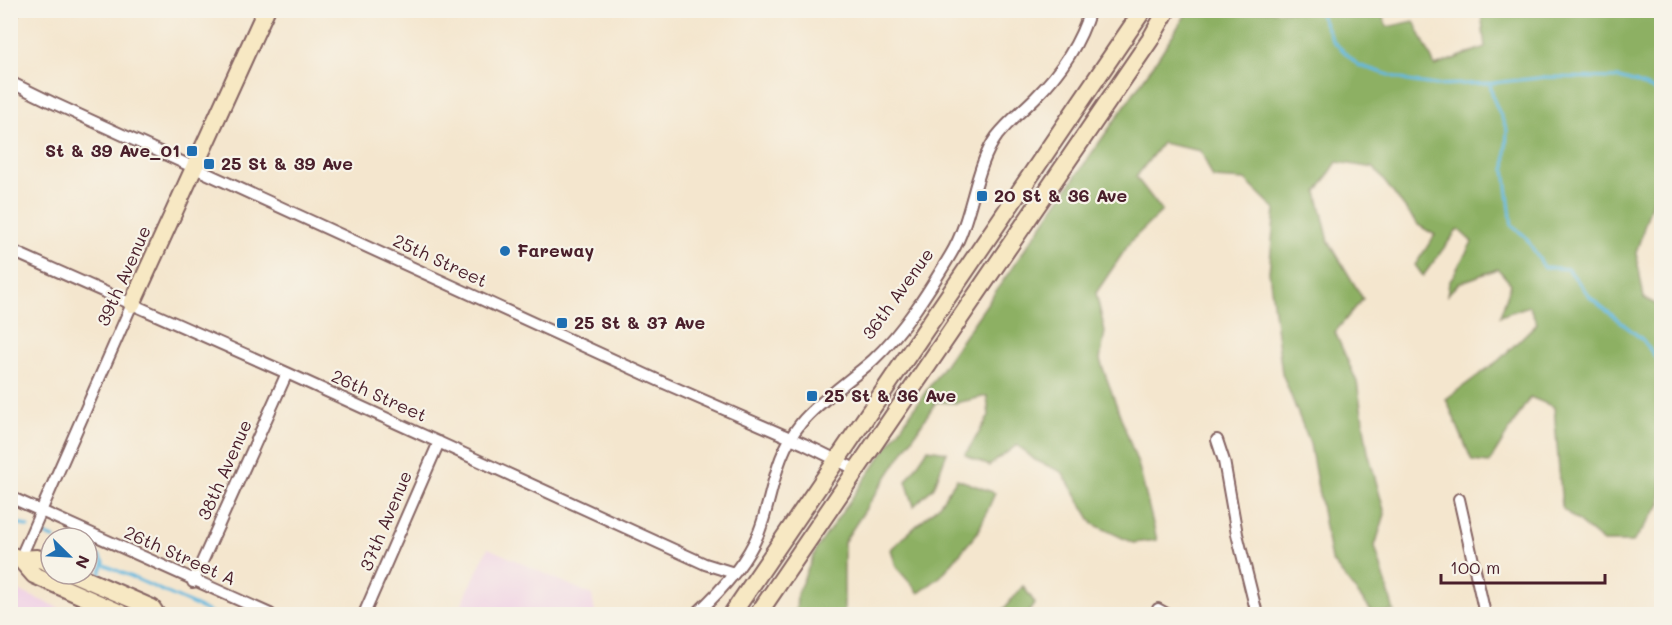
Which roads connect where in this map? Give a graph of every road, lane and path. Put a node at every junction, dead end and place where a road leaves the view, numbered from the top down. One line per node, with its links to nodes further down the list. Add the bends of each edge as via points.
1 (13, 10): 6 (street)
2 (266, 10): 8 (main road, 39th Avenue)
3 (1090, 10): 12 (street, 36th Avenue, via 1065,64 990,146 962,232 908,319 879,354 802,422)
4 (1143, 10): 15 (main road)
5 (1167, 10): 16 (main road)
6 (10, 17)
7 (10, 82): 8 (street, 25th Street)
8 (194, 166): 10 (main road, 39th Avenue); 12 (street, 25th Street)
9 (10, 250): 10 (street, 26th Street)
10 (132, 304): 11 (street, 26th Street); 19 (street, 39th Avenue)
11 (287, 373): 14 (street, 26th Street); 23 (street, 38th Avenue)
12 (791, 439): 15 (street, 25th Street); 22 (street, 36th Avenue, via 775,469 759,533)
13 (1217, 440): 32 (street)
14 (439, 442): 22 (street, 26th Street, via 705,564); 28 (street, 37th Avenue)
15 (837, 460): 16 (street, 25th Street); 30 (main road)
16 (857, 470): 31 (main road)
17 (10, 497): 19 (street, 26th Street A)
18 (1459, 499): 33 (street)
19 (42, 511): 20 (street, 39th Avenue); 23 (street, 26th Street A)
20 (15, 557): 21 (main road); 25 (main road, via 34,575)
21 (39, 559)
22 (734, 573): 29 (street, 36th Avenue)
23 (194, 582): 27 (street, 26th Street A)
24 (99, 585): 26 (main road, via 152,608)
25 (123, 615)
26 (156, 615)
27 (270, 615)
28 (364, 615)
29 (696, 615)
30 (732, 615)
31 (758, 615)
32 (1257, 615)
33 (1485, 615)

